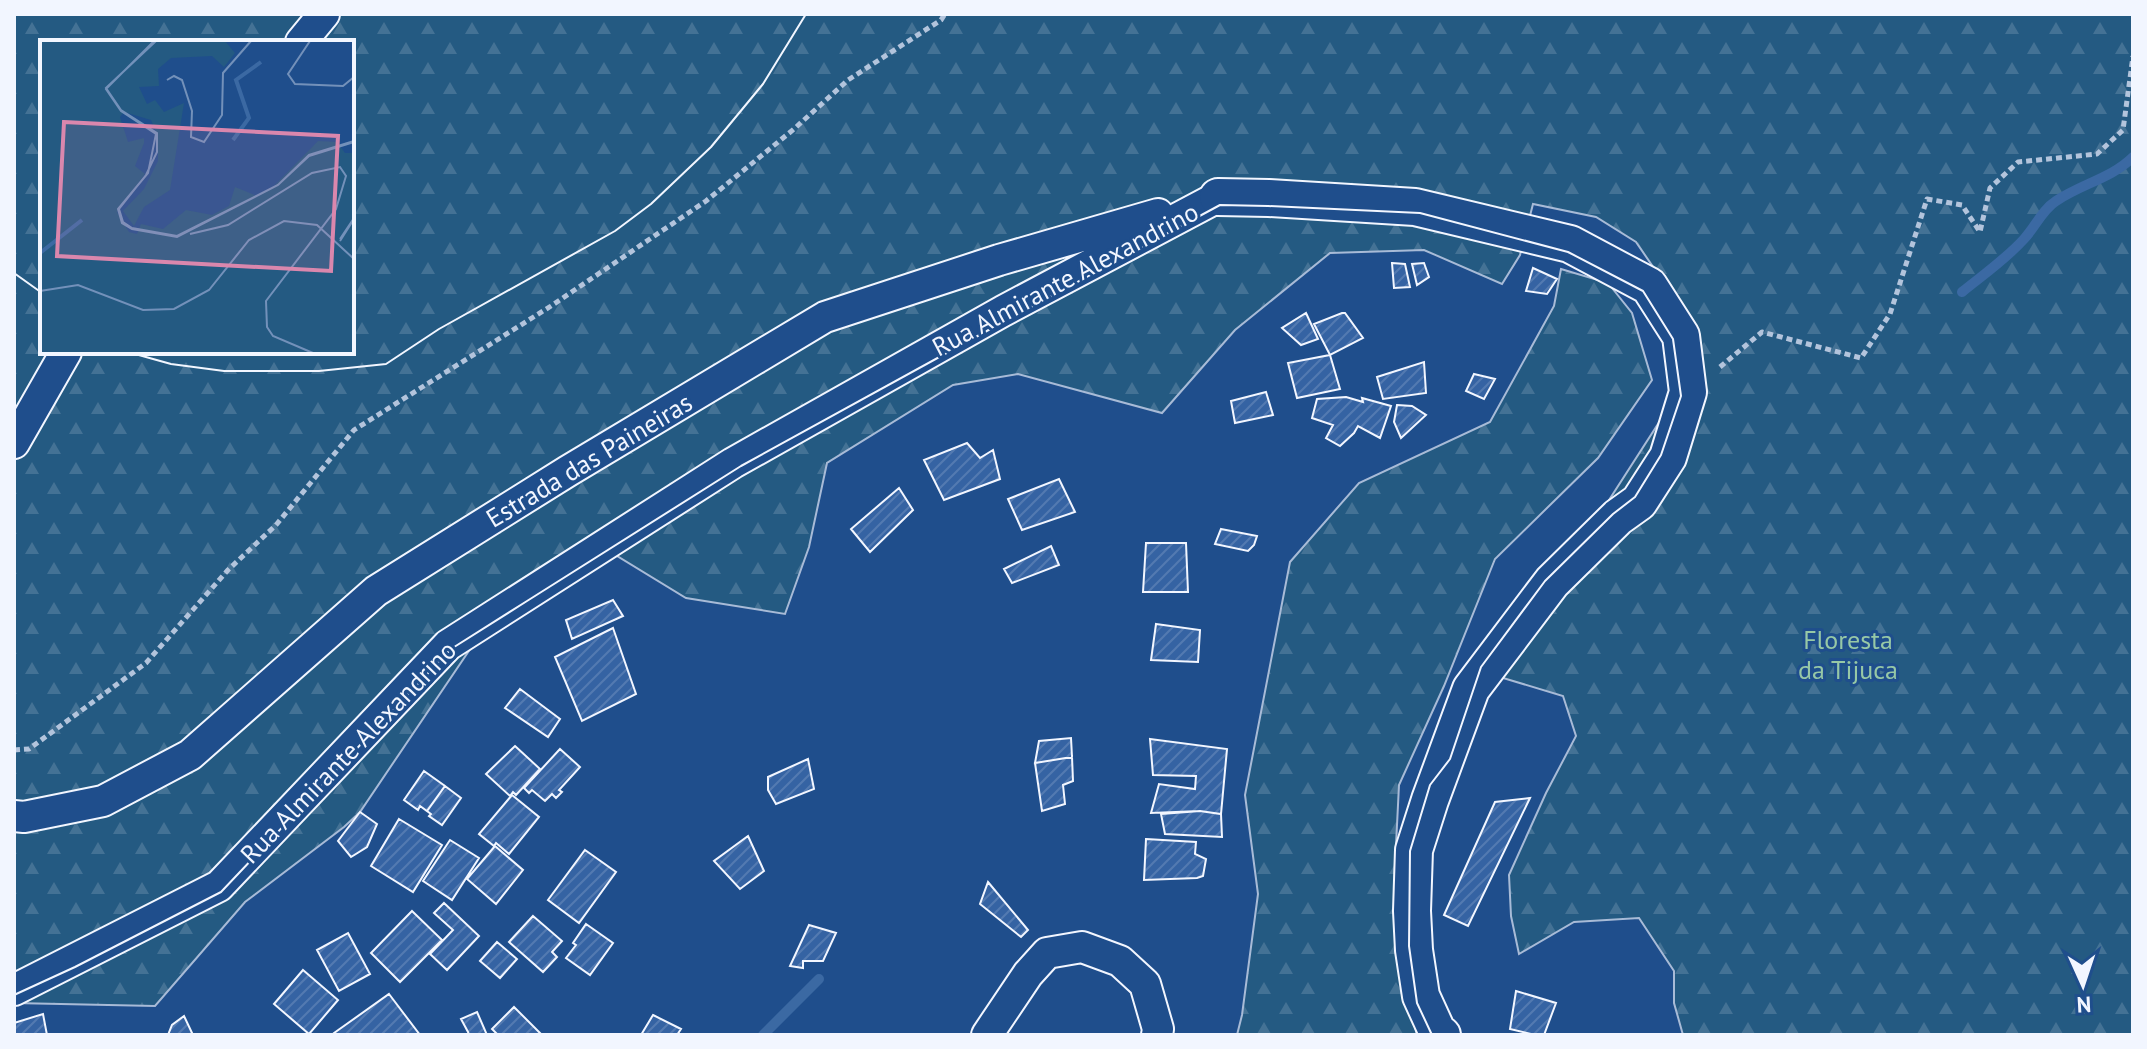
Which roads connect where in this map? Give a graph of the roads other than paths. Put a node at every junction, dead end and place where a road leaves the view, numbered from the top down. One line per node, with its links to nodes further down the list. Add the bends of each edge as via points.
1 (324, 14): 2 (street)
2 (303, 40)
3 (1218, 197): 6 (street, Estrada das Paineiras, via 825,317 376,591 190,755 103,801); 7 (street, Rua Almirante Alexandrino, via 733,463 448,645 219,886); 10 (street, Rua Almirante Alexandrino, via 1415,207 1570,244 1649,286 1681,336 1688,392 1668,457 1639,502 1552,582 1471,689 1435,785 1414,850 1412,911 1421,996)
4 (65, 354): 5 (street)
5 (14, 443)
6 (14, 816)
7 (14, 990)
8 (987, 1035): 9 (street, via 1047,953 1082,947 1120,961 1145,984)
9 (1157, 1035)
10 (1442, 1035)

